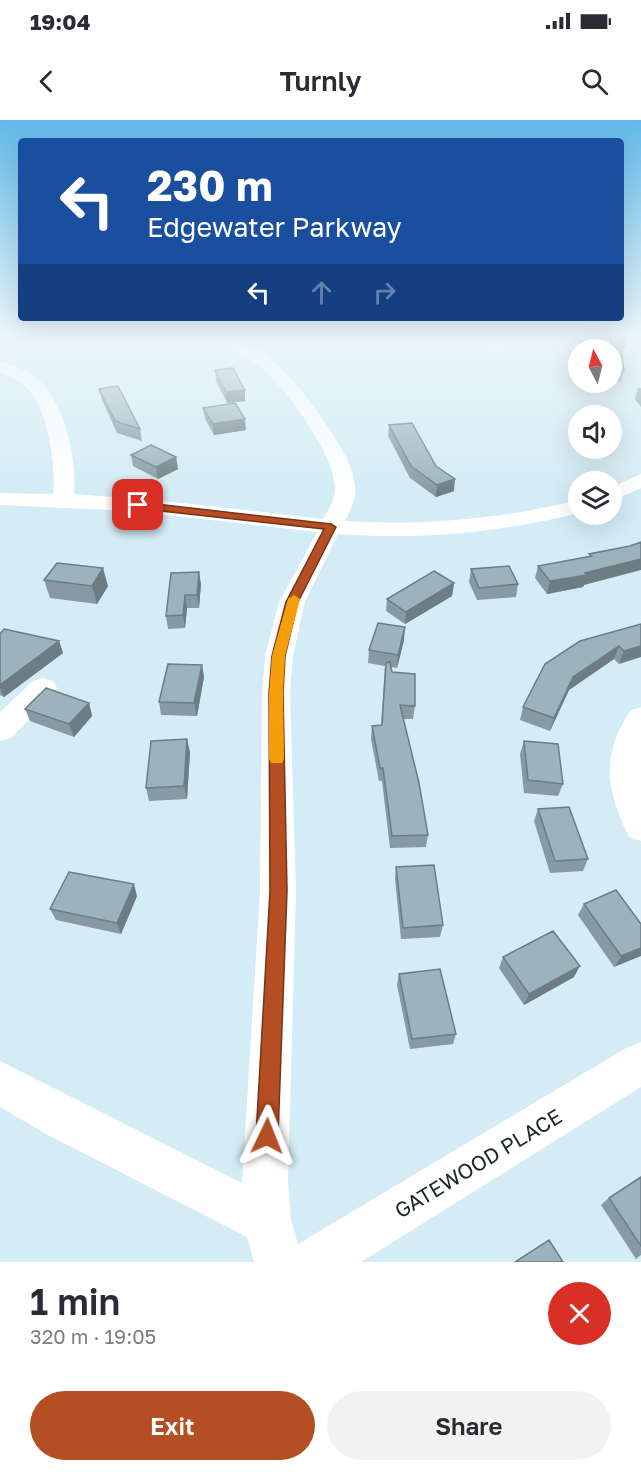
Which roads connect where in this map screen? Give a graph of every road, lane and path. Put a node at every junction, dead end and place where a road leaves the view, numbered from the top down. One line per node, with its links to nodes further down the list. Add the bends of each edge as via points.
1 (37, 388): 6 (street, via 61,453 66,485)
2 (288, 388): 8 (street, via 320,430 340,468 345,488 343,503)
3 (641, 480): 4 (street)
4 (622, 490)
5 (0, 499): 6 (street)
6 (63, 499): 8 (street)
7 (568, 508): 8 (street, via 489,526 420,530)
8 (331, 527): 15 (street, via 292,602 279,656 278,891 265,1180)
9 (43, 688): 11 (street)
10 (641, 718): 12 (street, via 630,732 623,755 627,796)
11 (0, 730)
12 (641, 827)
13 (641, 1063): 16 (street, GATEWOOD PLACE)
14 (0, 1083): 15 (street)
15 (273, 1241)
16 (315, 1262)

